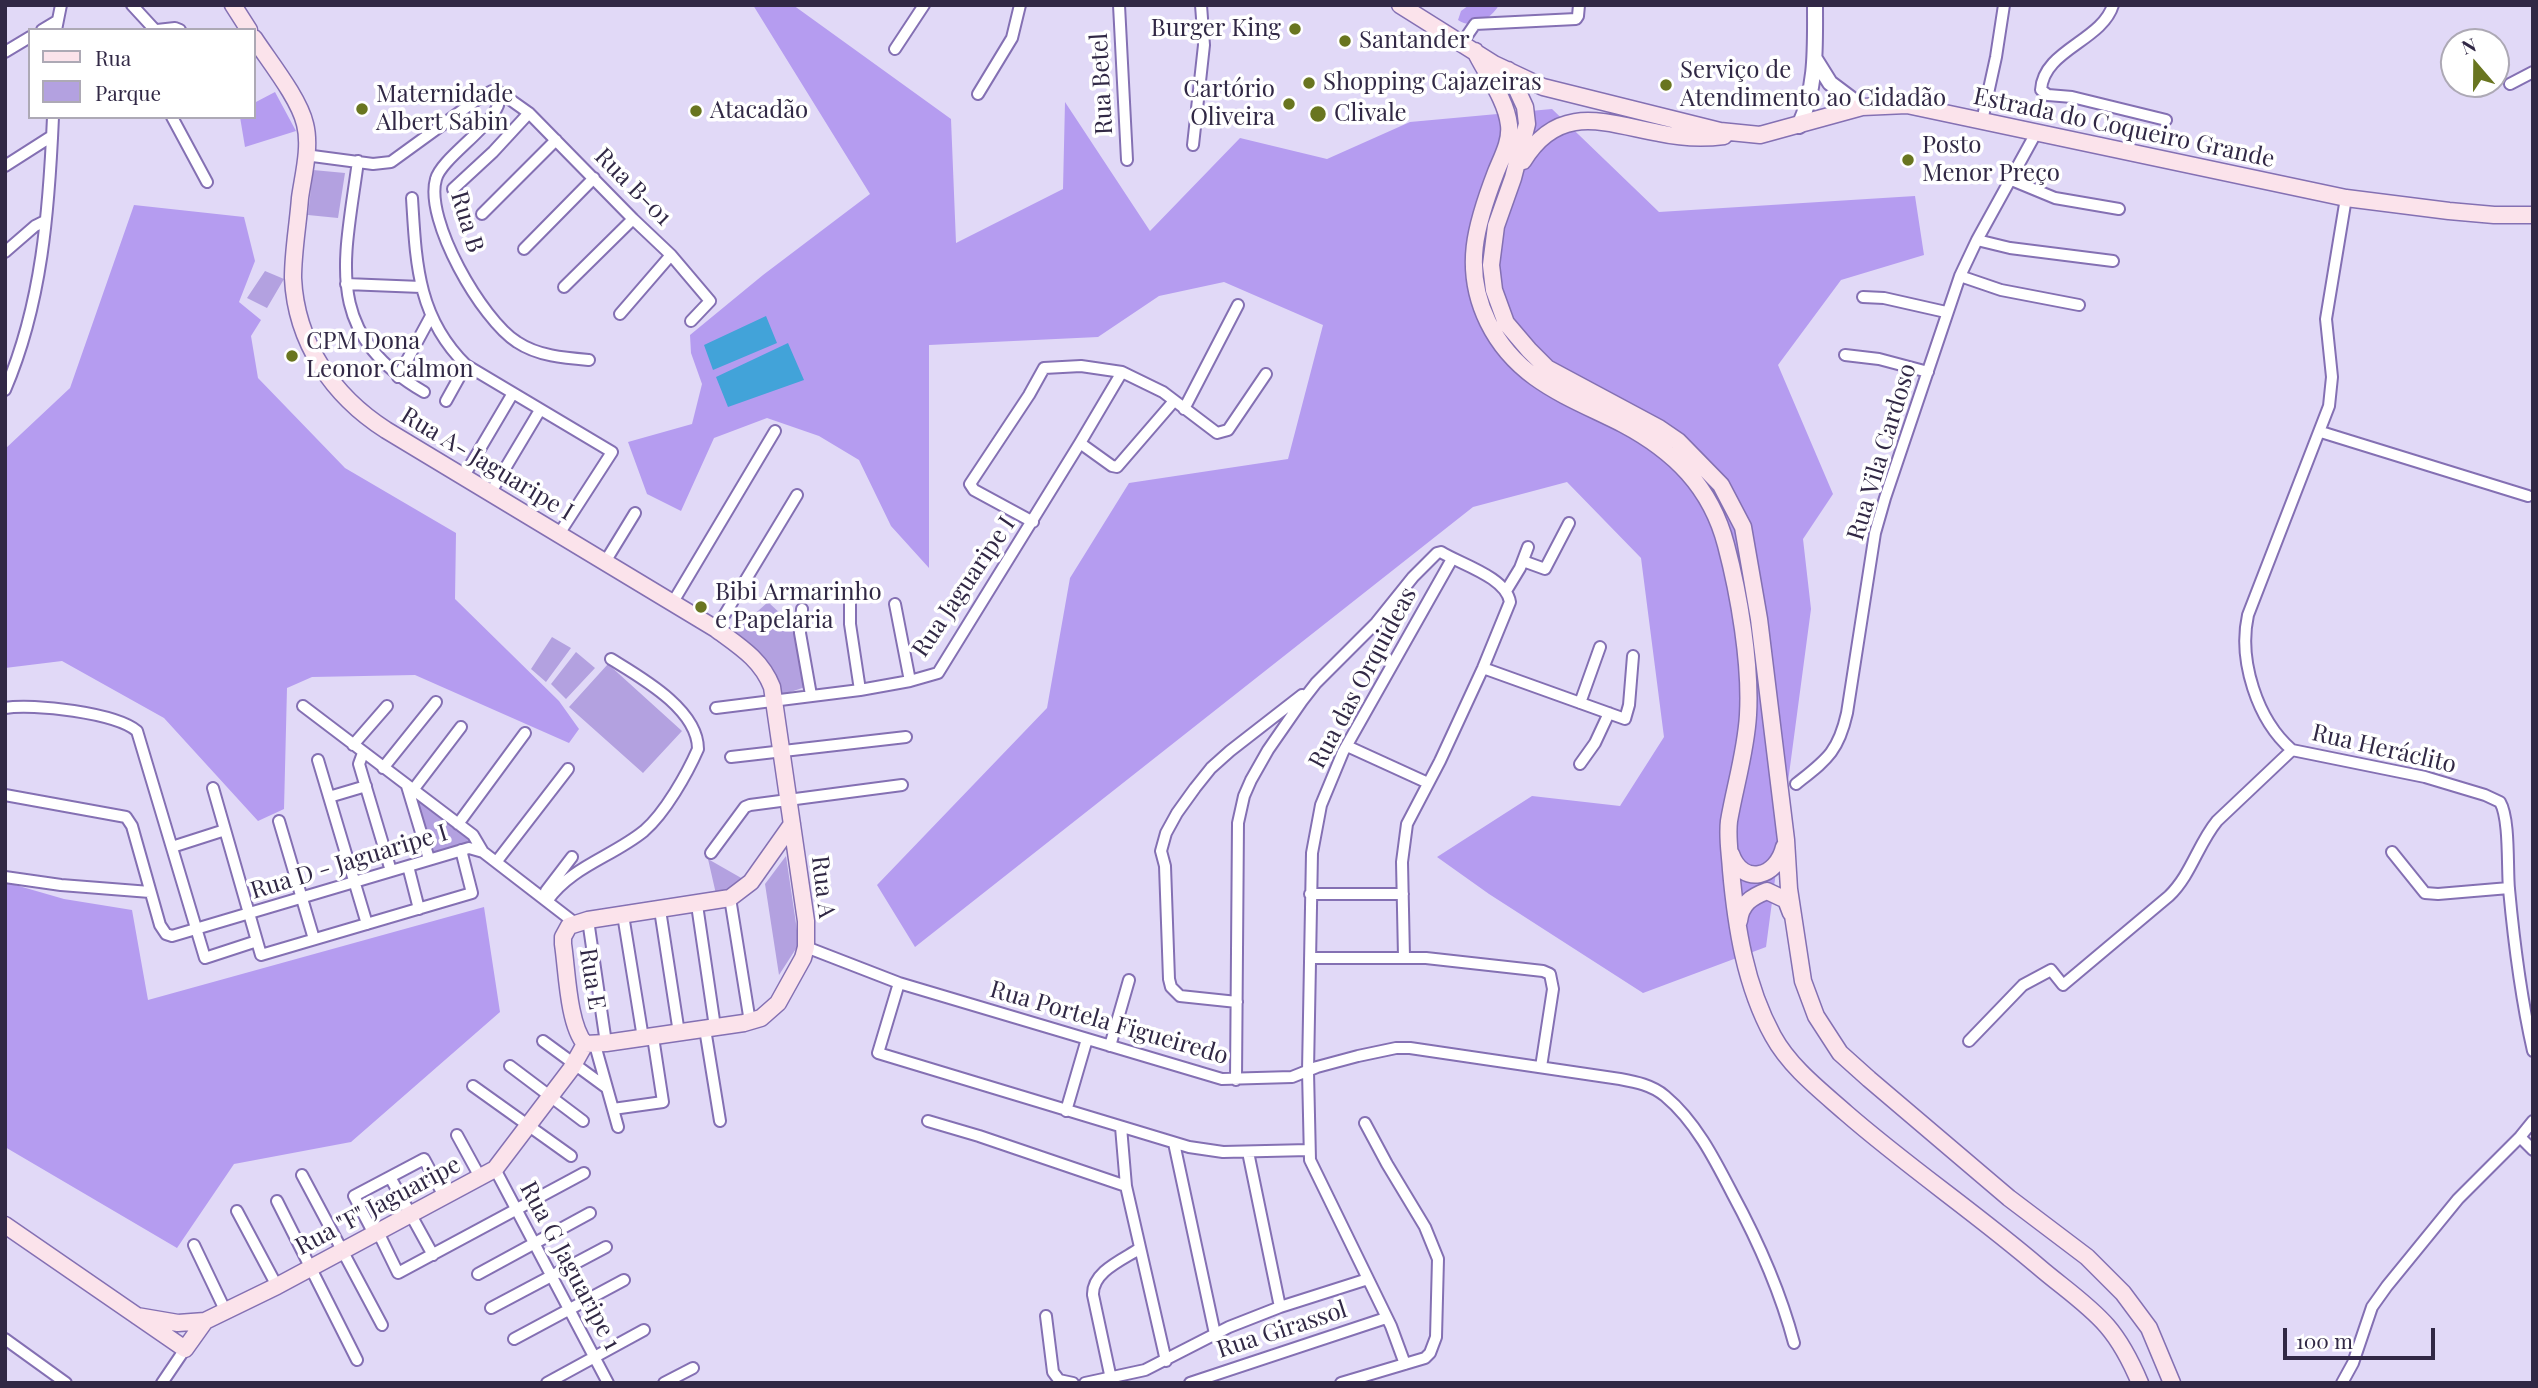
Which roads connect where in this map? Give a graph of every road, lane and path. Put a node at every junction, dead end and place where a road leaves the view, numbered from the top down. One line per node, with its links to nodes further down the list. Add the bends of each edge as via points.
1 (61, 5): 13 (street)
2 (132, 5): 14 (street)
3 (233, 5): 15 (main road)
4 (923, 5): 19 (street)
5 (1020, 5): 28 (street, via 1012,38)
6 (1119, 5): 42 (street, Rua Betel)
7 (1201, 5): 40 (street, via 1203,45)
8 (1579, 5): 18 (street, via 1576,19 1475,24)
9 (1815, 5): 21 (street)
10 (2004, 5): 34 (street)
11 (2113, 5): 33 (street, via 2105,20 2052,66 2041,90)
12 (1407, 8): 18 (main road, Estrada do Coqueiro Grande)
13 (57, 25)
14 (154, 28)
15 (248, 28)
16 (28, 38): 20 (street)
17 (256, 41): 41 (main road, Rua A- Jaguaripe I, via 303,116)
18 (1468, 47): 22 (main road, Estrada do Coqueiro Grande); 150 (main road, via 1503,104 1509,124 1509,139 1474,240 1473,265 1489,323 1512,356 1545,387 1624,425 1684,467 1703,488 1725,540 1746,665 1748,716)
19 (895, 49)
20 (5, 52)
21 (1815, 58): 24 (street); 26 (street)
22 (1508, 71): 37 (main road, Estrada do Coqueiro Grande, via 1571,95); 46 (main road, via 1525,107 1527,124)
23 (2533, 72): 25 (street)
24 (1830, 83): 26 (street); 29 (street)
25 (2510, 84)
26 (1812, 89): 35 (street)
27 (498, 91): 30 (street, Rua B-01); 43 (street, via 482,96 391,162); 74 (street, Rua B, via 500,103 494,113 439,169 434,189 444,233 457,265 495,324 541,353)
28 (978, 94)
29 (1862, 107): 34 (main road, Estrada do Coqueiro Grande, via 1907,105); 35 (main road, Estrada do Coqueiro Grande)
30 (529, 113): 39 (street, Rua B-01); 49 (street)
31 (53, 119): 38 (street)
32 (173, 119): 48 (street)
33 (2166, 120)
34 (1982, 121): 36 (main road, Estrada do Coqueiro Grande)
35 (1799, 125): 37 (main road, Estrada do Coqueiro Grande)
36 (2036, 133): 47 (street, Rua Vila Cardoso); 51 (main road, Estrada do Coqueiro Grande)
37 (1740, 135): 46 (main road, via 1699,139 1584,120 1544,134)
38 (52, 136): 44 (street); 56 (street)
39 (556, 140): 45 (street, Rua B-01); 53 (street)
40 (1193, 145)
41 (305, 155): 43 (street); 90 (main road, Rua A- Jaguaripe I, via 293,276 308,343 328,378 356,408)
42 (1127, 160)
43 (358, 161): 63 (street)
44 (5, 166)
45 (594, 178): 55 (street, Rua B-01); 58 (street)
46 (1513, 178): 151 (main road, via 1496,226 1491,265 1506,323 1547,368 1678,441 1721,485 1743,527)
47 (2009, 179): 52 (street, via 2063,201); 57 (street, Rua Vila Cardoso)
48 (207, 182)
49 (453, 189)
50 (412, 198): 64 (street)
51 (2346, 198): 54 (main road, Estrada do Coqueiro Grande, via 2460,212); 88 (street, Rua Heráclito, via 2326,318 2332,390)
52 (2119, 209)
53 (482, 214)
54 (2533, 215)
55 (633, 219): 60 (street, Rua B-01); 65 (street)
56 (45, 220): 59 (street); 80 (street, via 36,295)
57 (1977, 240): 61 (street); 62 (street, Rua Vila Cardoso)
58 (524, 249)
59 (5, 252)
60 (671, 255): 70 (street); 72 (street, Rua B-01, via 710,301)
61 (2113, 261)
62 (1960, 276): 68 (street, via 2001,290); 69 (street, Rua Vila Cardoso)
63 (345, 284): 64 (street); 79 (street, via 363,338)
64 (421, 287): 71 (street)
65 (564, 287)
66 (1863, 297): 69 (street)
67 (1238, 305): 85 (street)
68 (2079, 305)
69 (1946, 312): 77 (street, Rua Vila Cardoso)
70 (620, 313)
71 (431, 316): 75 (street); 79 (street)
72 (691, 321)
73 (1845, 355): 77 (street)
74 (589, 360)
75 (466, 365): 82 (street); 83 (street)
76 (1122, 372): 84 (street); 89 (street, Rua Jaguaripe I); 95 (street, via 1045,368 972,477 974,490)
77 (1928, 372): 139 (street, Rua Vila Cardoso, via 1875,533 1843,728 1832,753)
78 (1266, 374): 85 (street, via 1223,433 1213,431)
79 (398, 377): 81 (street)
80 (6, 390)
81 (424, 392)
82 (513, 393): 86 (street); 90 (street)
83 (446, 401)
84 (1174, 401): 85 (street); 89 (street, via 1117,467)
85 (1184, 408)
86 (540, 410): 91 (street); 97 (street, via 612,452)
87 (775, 432): 104 (street)
88 (2321, 432): 93 (street); 129 (street, Rua Heráclito, via 2245,629 2245,651 2257,695 2280,739)
89 (1080, 443): 95 (street, Rua Jaguaripe I)
90 (464, 476): 91 (main road, Rua A- Jaguaripe I)
91 (491, 492): 97 (main road, Rua A- Jaguaripe I)
92 (797, 495): 107 (street)
93 (2528, 496)
94 (635, 513): 101 (street)
95 (1032, 522): 112 (street, Rua Jaguaripe I, via 938,673)
96 (1569, 523): 100 (street, via 1545,569)
97 (559, 534): 101 (main road, Rua A- Jaguaripe I)
98 (1528, 547): 100 (street)
99 (1452, 559): 102 (street); 113 (street, via 1437,553); 128 (street, Rua das Orquideas)
100 (1523, 561): 102 (street)
101 (605, 562): 104 (main road, Rua A- Jaguaripe I)
102 (1506, 591): 111 (street, via 1510,602)
103 (850, 593): 114 (street)
104 (673, 602): 107 (main road, Rua A- Jaguaripe I)
105 (895, 604): 112 (street)
106 (802, 609): 115 (street, via 800,634)
107 (716, 629): 116 (main road, Rua A- Jaguaripe I, via 762,666)
108 (1600, 647): 118 (street)
109 (1633, 656): 123 (street, via 1625,719)
110 (611, 659): 170 (street, via 647,681 692,725 698,749 657,817 644,830 570,876)
111 (1483, 668): 118 (street); 137 (street)
112 (910, 681): 114 (street, Rua Jaguaripe I)
113 (1316, 683): 188 (street, via 1268,750 1240,810); 188 (street, via 1211,768 1177,813 1162,845 1171,987 1180,996)
114 (860, 690): 115 (street, Rua Jaguaripe I)
115 (811, 695): 116 (street, Rua Jaguaripe I)
116 (775, 700): 122 (street, Rua Jaguaripe I); 130 (main road, Rua A- Jaguaripe I)
117 (436, 702): 135 (street)
118 (1580, 703): 123 (street)
119 (303, 706): 127 (street)
120 (387, 706): 127 (street)
121 (5, 708): 152 (street, via 42,707 128,724 137,732)
122 (716, 708)
123 (1609, 713): 134 (street)
124 (461, 727): 142 (street)
125 (525, 733): 147 (street)
126 (905, 737): 130 (street)
127 (353, 745): 131 (street)
128 (1347, 746): 137 (street); 166 (street, Rua das Orquideas, via 1317,821)
129 (2292, 750): 164 (street, Rua Heráclito, via 2386,768 2496,799 2504,808); 195 (street, via 2217,821 2180,885 2063,985 2051,970 2037,976)
130 (783, 751): 132 (street); 145 (main road, Rua A- Jaguaripe I)
131 (363, 753): 135 (street); 140 (street, via 359,764)
132 (731, 757)
133 (318, 760): 144 (street)
134 (1580, 764)
135 (383, 768): 142 (street)
136 (568, 769): 159 (street)
137 (1429, 783): 167 (street, via 1407,824)
138 (902, 785): 145 (street)
139 (1796, 785)
140 (366, 786): 144 (street); 161 (street)
141 (213, 788): 149 (street)
142 (410, 788): 147 (street); 158 (street)
143 (5, 795): 165 (street, via 126,817)
144 (329, 797): 163 (street)
145 (789, 801): 148 (main road, Rua A- Jaguaripe I); 156 (street, via 745,807)
146 (279, 821): 168 (street)
147 (458, 824): 154 (street)
148 (792, 824): 169 (main road, Rua A, via 751,882); 183 (main road, Rua A)
149 (225, 830): 152 (street); 174 (street)
150 (1728, 838): 151 (main road, via 1736,865 1753,876 1772,869 1782,859); 180 (main road)
151 (1786, 841): 176 (main road)
152 (172, 847): 179 (street)
153 (461, 850): 154 (street, Rua D - Jaguaripe I); 158 (street, Rua D - Jaguaripe I); 172 (street, via 471,893)
154 (483, 852): 159 (street, Rua D - Jaguaripe I)
155 (2392, 852): 164 (street, via 2425,893)
156 (711, 853)
157 (572, 857): 170 (street)
158 (429, 859): 160 (street, Rua D - Jaguaripe I)
159 (497, 861): 170 (street, Rua D - Jaguaripe I)
160 (408, 866): 161 (street, Rua D - Jaguaripe I); 172 (street)
161 (391, 871): 163 (street, Rua D - Jaguaripe I)
162 (5, 877): 165 (street)
163 (355, 882): 168 (street, Rua D - Jaguaripe I); 178 (street)
164 (2509, 888): 198 (street, Rua Heráclito)
165 (150, 892): 179 (street, Rua D - Jaguaripe I, via 163,932 173,936)
166 (1310, 894): 167 (street); 185 (street, Rua das Orquideas)
167 (1403, 894): 184 (street)
168 (302, 898): 174 (street, Rua D - Jaguaripe I); 181 (street)
169 (730, 898): 171 (main road, Rua A); 189 (street)
170 (544, 899): 177 (street, Rua D - Jaguaripe I)
171 (697, 905): 173 (main road, Rua A); 190 (street)
172 (419, 909): 178 (street)
173 (660, 910): 175 (main road, Rua A); 191 (street)
174 (250, 913): 179 (street, Rua D - Jaguaripe I); 182 (street)
175 (623, 915): 177 (main road, Rua A); 192 (street)
176 (1795, 921): 180 (main road, via 1786,900 1767,891 1746,903); 285 (main road, via 1803,981 1816,1016 1840,1053 2009,1198 2087,1257 2149,1328)
177 (581, 922): 196 (street); 196 (main road, Rua E, via 566,931 563,944 576,1023)
178 (367, 924): 181 (street)
179 (197, 929): 182 (street, via 205,958)
180 (1738, 930): 284 (main road, via 1757,1003 1775,1040 1801,1073 2108,1327)
181 (314, 939): 182 (street, via 261,955)
182 (257, 941)
183 (806, 947): 187 (street, Rua Portela Figueiredo); 189 (main road, Rua A, via 778,1003)
184 (1404, 957): 185 (street); 201 (street, via 1549,974 1553,989)
185 (1310, 958): 202 (street, Rua das Orquideas)
186 (1129, 980): 197 (street)
187 (899, 983): 193 (street, Rua Portela Figueiredo); 208 (street, via 878,1053)
188 (1237, 1002): 203 (street)
189 (750, 1022): 190 (main road, Rua A)
190 (710, 1028): 191 (main road, Rua A); 210 (street)
191 (679, 1033): 192 (main road, Rua A)
192 (648, 1037): 196 (main road, Rua A); 207 (street, via 663,1102)
193 (1087, 1039): 197 (street, Rua Portela Figueiredo); 208 (street)
194 (543, 1041): 199 (street)
195 (1969, 1041)
196 (596, 1044): 199 (main road, Rua "F" Jaguaripe); 205 (street)
197 (1110, 1046): 203 (street, Rua Portela Figueiredo)
198 (2533, 1051)
199 (574, 1064): 205 (street); 206 (main road, Rua "F" Jaguaripe)
200 (510, 1066): 206 (street)
201 (1541, 1066): 202 (street, Rua Portela Figueiredo, via 1403,1048); 264 (street, Rua Portela Figueiredo, via 1637,1082 1676,1108 1716,1161 1756,1238)
202 (1308, 1071): 203 (street, Rua Portela Figueiredo, via 1292,1077); 220 (street, Rua das Orquideas)
203 (1236, 1080)
204 (474, 1086): 214 (street)
205 (607, 1088): 207 (street)
206 (551, 1096): 209 (street); 214 (main road, Rua "F" Jaguaripe)
207 (613, 1109): 215 (street)
208 (1066, 1111): 216 (street)
209 (583, 1121)
210 (720, 1121)
211 (928, 1121): 228 (street)
212 (2533, 1121): 218 (street)
213 (1365, 1124): 269 (street, via 1438,1258 1433,1346 1425,1358)
214 (529, 1126): 223 (street); 224 (main road, Rua "F" Jaguaripe)
215 (618, 1127)
216 (1121, 1127): 219 (street); 228 (street)
217 (457, 1135): 224 (street, Rua G Jaguaripe 1)
218 (2520, 1137): 221 (street); 286 (street, via 2458,1199 2372,1307)
219 (1174, 1143): 222 (street, via 1205,1151); 260 (street)
220 (1308, 1150): 222 (street); 246 (street)
221 (2533, 1150)
222 (1248, 1153): 250 (street)
223 (571, 1156)
224 (488, 1173): 229 (main road, Rua "F" Jaguaripe); 231 (street, Rua G Jaguaripe 1)
225 (584, 1173): 231 (street)
226 (302, 1175): 241 (street)
227 (390, 1177): 229 (street, via 424,1159); 234 (street); 236 (street, via 354,1196)
228 (1126, 1186): 240 (street)
229 (444, 1196): 234 (main road, Rua "F" Jaguaripe)
230 (277, 1201): 243 (street)
231 (517, 1210): 237 (street, Rua G Jaguaripe 1); 242 (street)
232 (237, 1211): 248 (street)
233 (590, 1213): 237 (street)
234 (411, 1214): 236 (main road, Rua "F" Jaguaripe); 242 (street)
235 (5, 1225): 253 (main road)
236 (376, 1233): 241 (main road, Rua "F" Jaguaripe); 242 (street, via 398,1273)
237 (534, 1244): 244 (street); 245 (street, Rua G Jaguaripe 1)
238 (194, 1245): 252 (street)
239 (606, 1247): 245 (street)
240 (1139, 1249): 268 (street); 272 (street, via 1094,1284)
241 (342, 1251): 243 (main road, Rua "F" Jaguaripe); 258 (street)
242 (433, 1255)
243 (312, 1268): 248 (main road, Rua "F" Jaguaripe); 267 (street)
244 (478, 1273)
245 (552, 1276): 249 (street); 251 (street, Rua G Jaguaripe 1)
246 (1368, 1279): 250 (street); 255 (street)
247 (624, 1280): 251 (street)
248 (277, 1286): 252 (main road, Rua "F" Jaguaripe)
249 (491, 1307)
250 (1280, 1307): 260 (street)
251 (569, 1310): 263 (street); 266 (street, Rua G Jaguaripe 1)
252 (226, 1312): 256 (main road, Rua "F" Jaguaripe)
253 (137, 1315): 257 (main road, Rua "F" Jaguaripe); 261 (main road)
254 (1046, 1316): 279 (street, via 1053,1372 1059,1380)
255 (1386, 1318): 269 (street); 282 (street, Rua Girassol)
256 (205, 1321): 257 (main road, Rua "F" Jaguaripe); 265 (main road)
257 (173, 1322): 261 (street)
258 (382, 1325)
259 (644, 1330): 266 (street)
260 (1214, 1334): 268 (street)
261 (166, 1338): 265 (main road)
262 (5, 1339): 274 (street)
263 (514, 1339)
264 (1794, 1343)
265 (185, 1349): 275 (street)
266 (594, 1357): 276 (street); 277 (street, Rua G Jaguaripe 1)
267 (357, 1360)
268 (1166, 1361): 271 (street)
269 (1405, 1364): 283 (street)
270 (693, 1368): 278 (street)
271 (1145, 1370): 273 (street); 281 (street)
272 (1111, 1379): 273 (street); 280 (street)
273 (1129, 1379)
274 (66, 1383)
275 (162, 1383)
276 (547, 1383)
277 (608, 1383)
278 (664, 1383)
279 (1073, 1383)
280 (1085, 1383)
281 (1147, 1383)
282 (1191, 1383)
283 (1341, 1383)
284 (2140, 1383)
285 (2172, 1383)
286 (2342, 1383)

